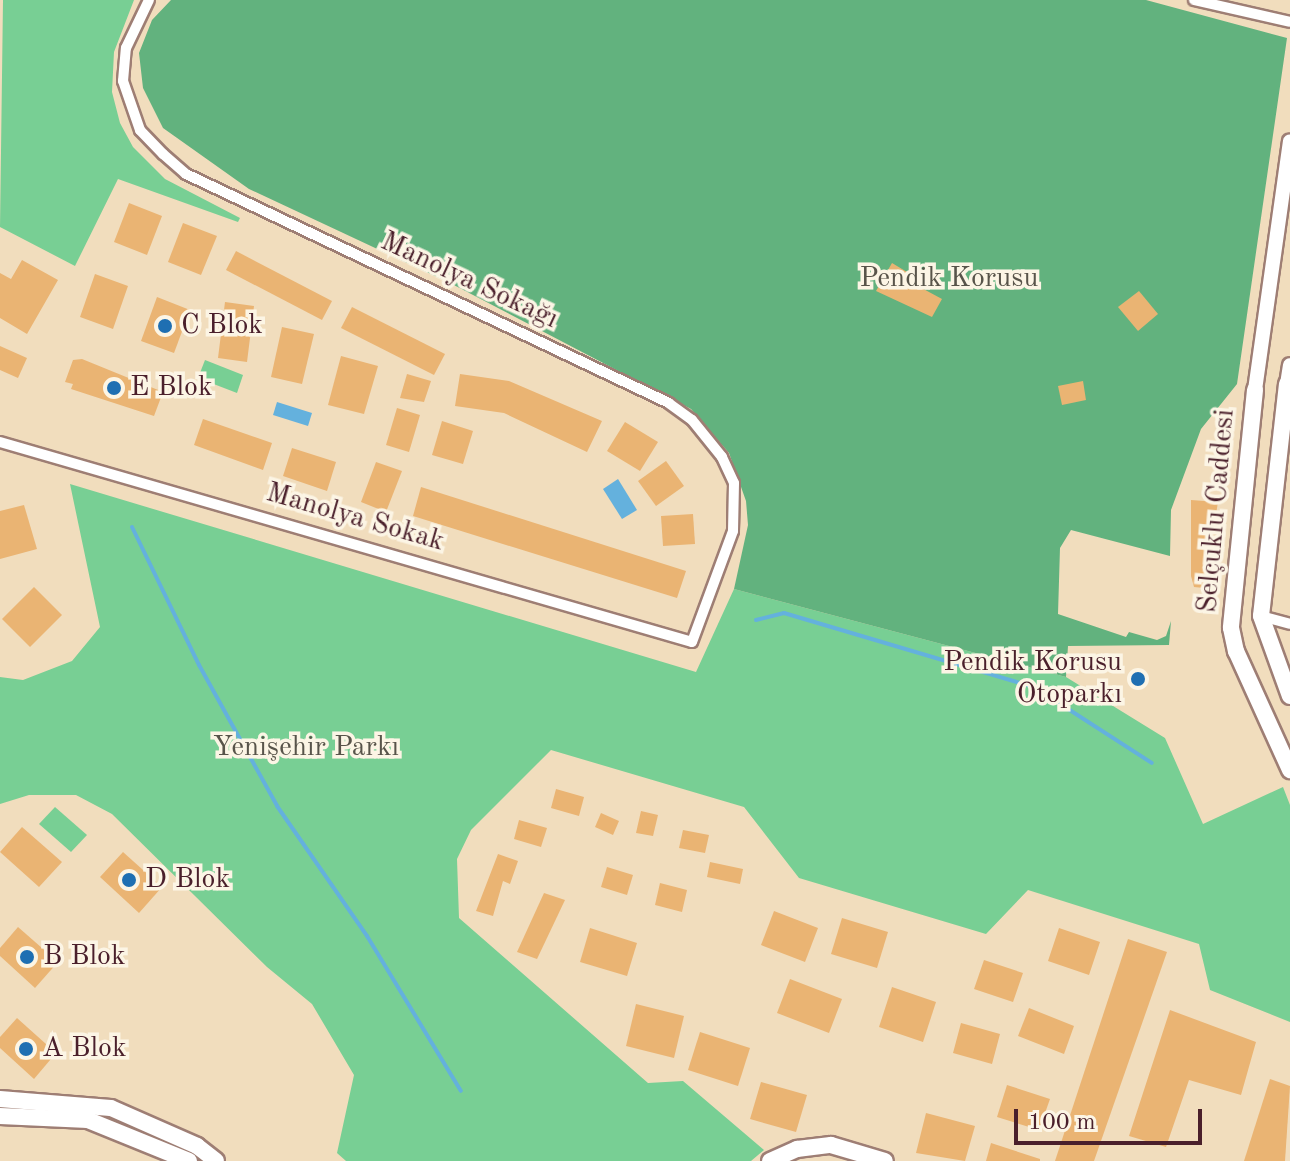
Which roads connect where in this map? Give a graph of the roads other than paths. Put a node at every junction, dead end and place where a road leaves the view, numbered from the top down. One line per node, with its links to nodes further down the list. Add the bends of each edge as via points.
1 (149, 0): 14 (street, Manolya Sokağı, via 126,48 123,81 128,106 140,130 186,174 669,403 705,436 722,457 737,504 733,531)
2 (1194, 0): 3 (street)
3 (1290, 22)
4 (1290, 141): 7 (main road, Selçuklu Caddesi)
5 (1290, 365): 6 (main road, Selçuklu Caddesi)
6 (1289, 385): 7 (main road, Selçuklu Caddesi); 8 (main road, Selçuklu Caddesi)
7 (1255, 390): 8 (main road); 16 (main road, Selçuklu Caddesi, via 1231,628 1236,651)
8 (1286, 413): 11 (main road, Selçuklu Caddesi)
9 (1, 443): 14 (street, Manolya Sokak)
10 (1290, 449): 11 (main road)
11 (1278, 462): 12 (main road, Selçuklu Caddesi)
12 (1261, 616): 13 (street); 15 (main road, Selçuklu Caddesi)
13 (1290, 624)
14 (692, 642)
15 (1290, 696)
16 (1290, 770)
17 (0, 1099): 19 (main road, via 111,1108)
18 (0, 1116): 19 (main road, via 88,1120)
19 (169, 1142): 20 (main road); 21 (main road)
20 (189, 1161)
21 (216, 1161)
22 (770, 1161): 23 (main road, via 797,1149 831,1145)
23 (885, 1161)

